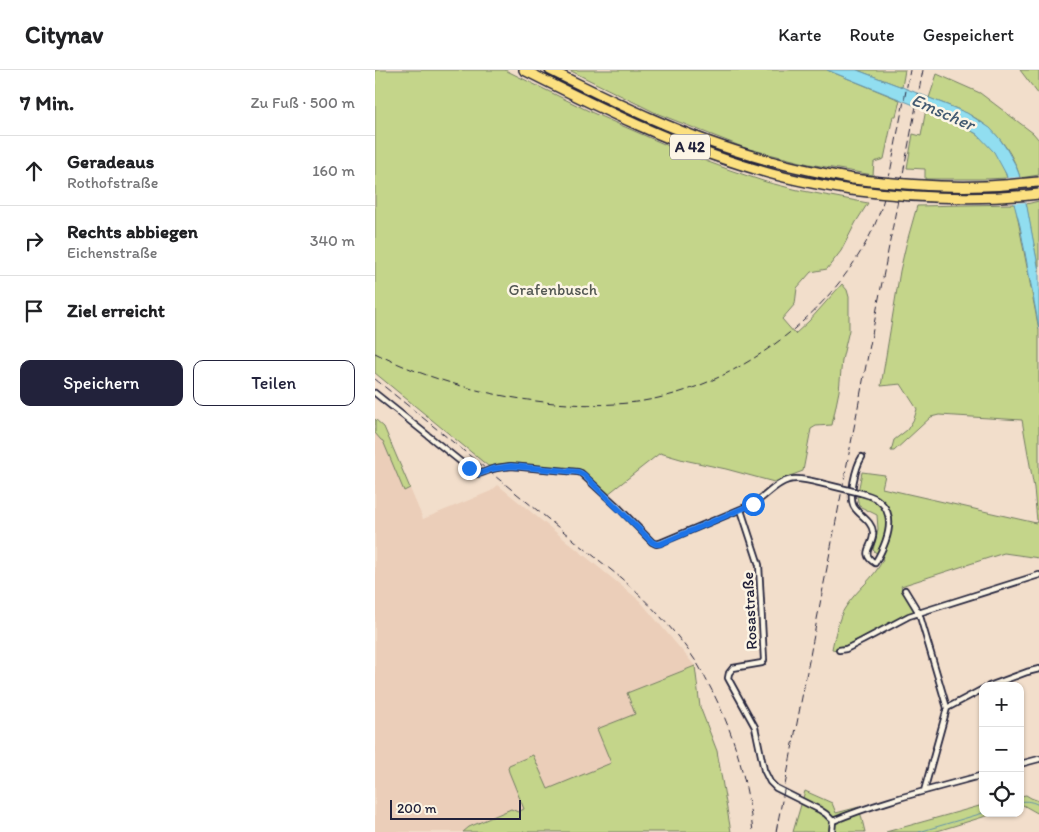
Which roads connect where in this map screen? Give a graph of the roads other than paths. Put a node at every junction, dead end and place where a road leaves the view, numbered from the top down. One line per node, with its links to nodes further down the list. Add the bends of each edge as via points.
1 (524, 70): 4 (highway, A 42, bridge, via 674,141 773,174 851,190 904,196 986,198)
2 (550, 70): 3 (highway, A 42, bridge, via 614,102 707,141 793,167 853,178 953,187)
3 (1039, 182)
4 (1039, 194)
5 (375, 393): 7 (street, via 476,474 511,466 581,473 656,544)
6 (862, 458): 7 (street, bridge, via 856,471 852,500 873,529 867,555 875,564 886,540 889,515 880,501 871,496 861,493 820,483 788,480)
7 (741, 510): 20 (street, Rosastraße, via 759,565 764,660 733,668 728,678 755,726 770,782 820,810)
8 (1039, 575): 10 (street)
9 (905, 590): 10 (street)
10 (919, 613): 11 (street); 15 (street)
11 (839, 650)
12 (1039, 669): 13 (street)
13 (1000, 682)
14 (979, 691): 15 (street)
15 (947, 708): 19 (street)
16 (1039, 759): 17 (street)
17 (1024, 763)
18 (979, 776): 19 (street)
19 (924, 791): 20 (street)
20 (833, 821): 21 (street)
21 (832, 832)

